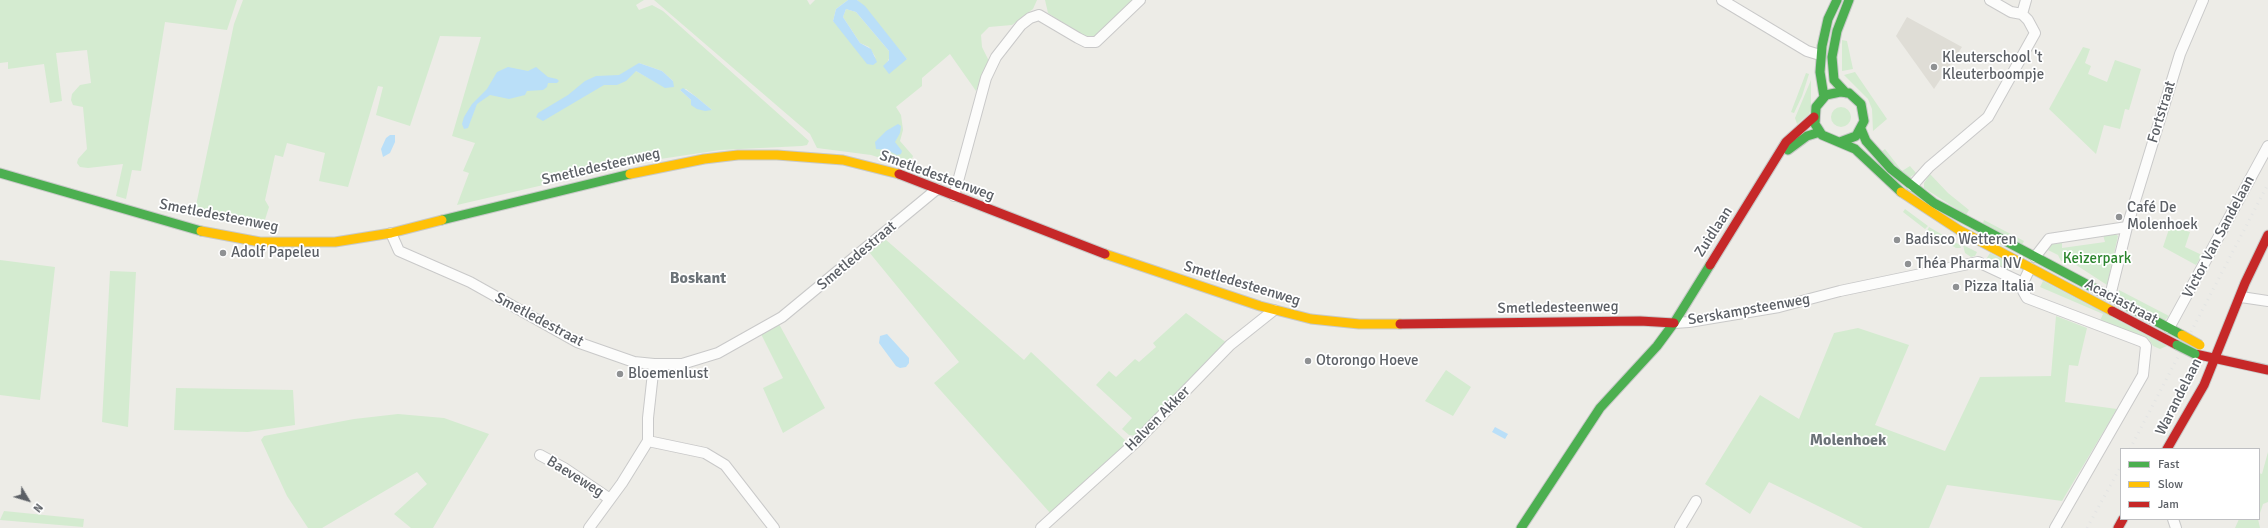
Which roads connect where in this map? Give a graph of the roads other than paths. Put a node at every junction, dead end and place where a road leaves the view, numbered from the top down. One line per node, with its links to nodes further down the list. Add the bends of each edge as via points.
1 (1140, 0): 21 (street, via 1096,42 1086,42 1039,15 1021,25 996,57 986,78)
2 (1722, 0): 9 (street, via 1807,51)
3 (1837, 0): 9 (street, via 1828,19)
4 (1849, 0): 10 (street, via 1837,31 1832,57 1834,80)
5 (1990, 0): 8 (street, via 2011,12)
6 (2026, 0): 8 (street)
7 (2203, 0): 22 (street, Fortstraat, via 2180,54)
8 (2022, 14): 19 (street, via 2035,33 1988,117 1929,167)
9 (1820, 55): 11 (street)
10 (1846, 93): 11 (street, via 1833,92); 13 (street, Acaciastraat, via 1861,104 1864,121)
11 (1824, 97): 12 (street, via 1816,107)
12 (1814, 117): 14 (street); 17 (street, Zuidlaan, via 1786,142)
13 (1861, 129): 15 (street, via 1856,136); 19 (street, Acaciastraat, via 1875,154)
14 (1820, 132): 15 (street, Acaciastraat, via 1828,139); 17 (street, Zuidlaan, via 1802,139)
15 (1840, 142): 25 (street, Acaciastraat, via 1855,149 1879,174 1914,202)
16 (2268, 146): 36 (street, Victor Van Sandelaan)
17 (1779, 158): 35 (street, Zuidlaan)
18 (0, 173): 23 (street, Smetledesteenweg, via 188,228 260,242 335,242)
19 (1912, 186): 26 (street, Acaciastraat, via 1934,203)
20 (937, 189): 21 (street, Smetledesteenweg); 23 (street, Smetledesteenweg, via 894,172 843,160 738,155 606,179); 38 (street, Smetledestraat, via 782,316 732,346 703,359 682,364)
21 (954, 196): 34 (street, Smetledesteenweg, via 1115,258)
22 (2127, 227): 26 (street, via 2049,239); 30 (street, Fortstraat)
23 (391, 233): 38 (street, Smetledestraat, via 400,251 470,282 550,329 577,342 634,362)
24 (2268, 235): 31 (street, Warandelaan)
25 (1988, 246): 27 (street); 28 (street, Acaciastraat)
26 (2035, 258): 30 (street, Acaciastraat)
27 (1978, 262): 29 (street); 35 (street, Serskampsteenweg, via 1840,291 1779,307)
28 (2030, 268): 29 (street); 33 (street, Acaciastraat)
29 (2023, 284): 50 (street, Acaciastraat, via 2027,298 2143,342 2146,346 2143,375)
30 (2110, 296): 33 (street); 36 (street, Acaciastraat)
31 (2241, 297): 32 (street); 37 (street, Warandelaan)
32 (2268, 301)
33 (2104, 305): 37 (street, Acaciastraat, bridge, via 2195,354)
34 (1274, 310): 35 (street, Smetledesteenweg, via 1326,322 1359,324 1640,320); 47 (street, Halven Akker, via 1230,345 1136,442)
35 (1674, 323): 48 (street, Serskampsteenweg, via 1596,414)
36 (2169, 328): 37 (street, Acaciastraat, bridge, via 2200,345)
37 (2215, 358): 39 (street); 41 (street, Warandelaan, via 2204,385)
38 (654, 364): 40 (street)
39 (2268, 370)
40 (648, 441): 43 (street); 46 (street, via 704,453 726,465)
41 (2169, 448)
42 (540, 455): 43 (street, Baeveweg)
43 (610, 499): 45 (street)
44 (1696, 501): 49 (street)
45 (588, 528)
46 (774, 528)
47 (1041, 528)
48 (1521, 528)
49 (1680, 528)
50 (2055, 528)

